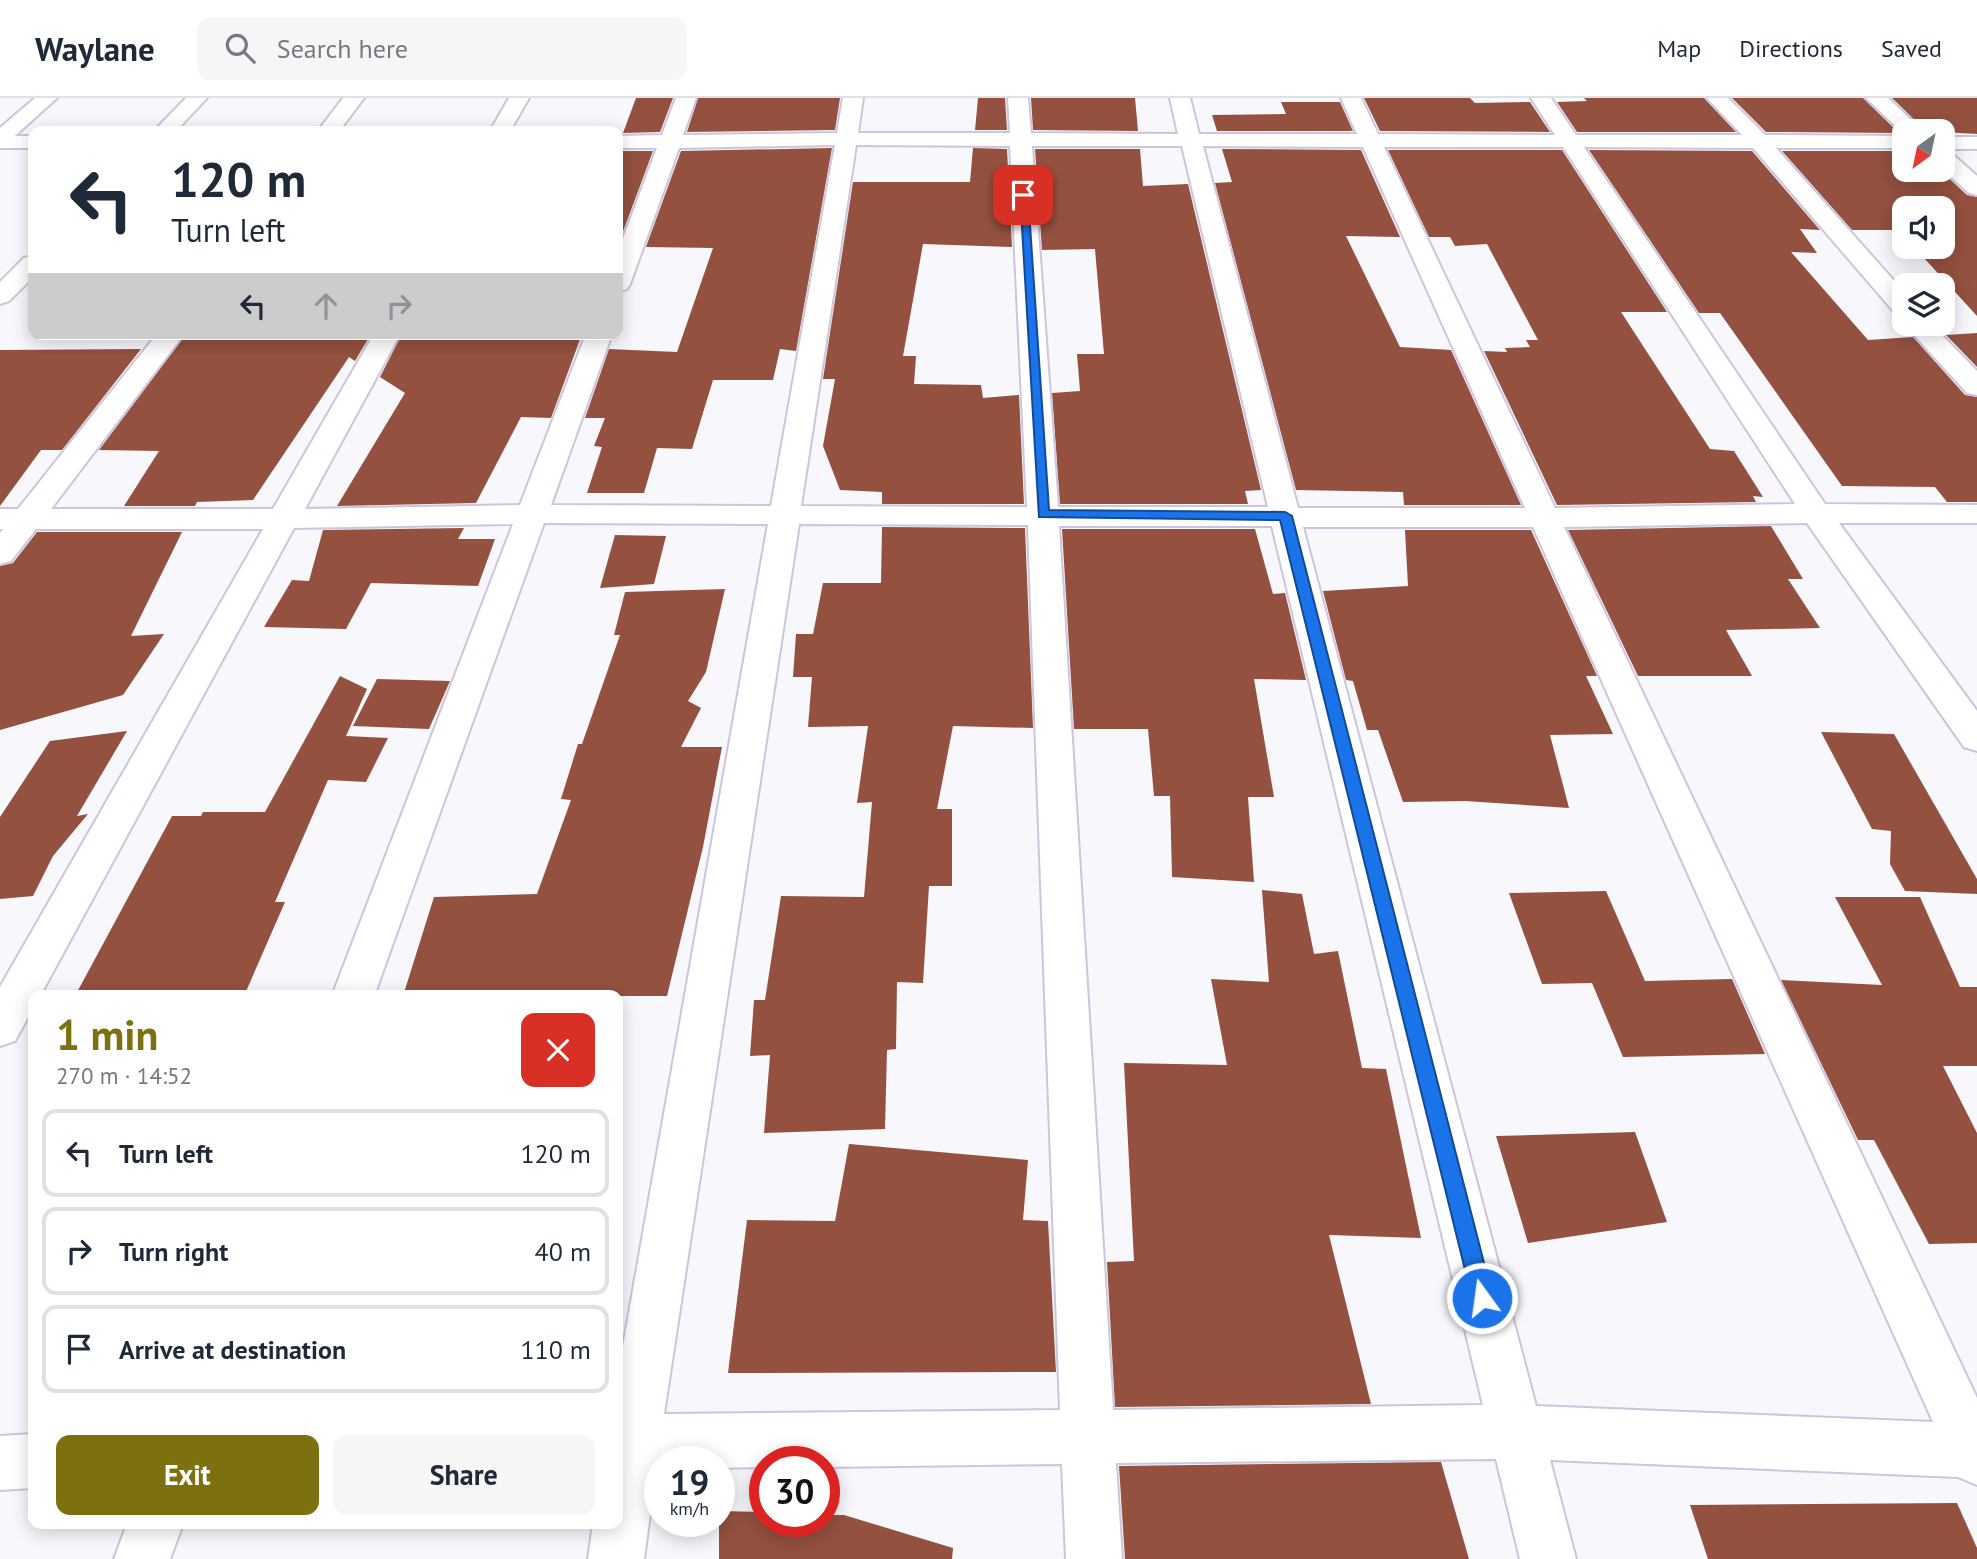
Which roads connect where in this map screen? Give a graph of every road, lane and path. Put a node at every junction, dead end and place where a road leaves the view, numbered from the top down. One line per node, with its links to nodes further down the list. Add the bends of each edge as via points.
1 (47, 98): 18 (street)
2 (197, 98): 14 (street)
3 (354, 98): 15 (street)
4 (519, 98): 16 (street)
5 (686, 98): 24 (street)
6 (853, 98): 17 (street)
7 (1018, 98): 25 (street)
8 (1180, 98): 26 (street)
9 (1351, 98): 19 (street)
10 (1541, 98): 20 (street)
11 (1717, 98): 21 (street)
12 (1876, 98): 13 (street)
13 (1900, 119)
14 (169, 126)
15 (332, 126)
16 (503, 126)
17 (845, 139): 24 (street); 25 (street); 43 (street)
18 (0, 140): 22 (street)
19 (1370, 140): 20 (street); 26 (street); 48 (street)
20 (1572, 140): 21 (street); 41 (street)
21 (1758, 141): 27 (street); 34 (street)
22 (28, 142)
23 (623, 142): 24 (street)
24 (670, 142): 33 (street)
25 (1020, 142): 26 (street); 44 (street)
26 (1191, 142): 46 (street)
27 (1892, 142)
28 (1955, 143): 29 (street)
29 (1977, 143)
30 (1955, 169): 31 (street)
31 (1977, 188)
32 (28, 268): 35 (street)
33 (623, 270)
34 (1892, 294)
35 (0, 296)
36 (1928, 336): 40 (street)
37 (167, 340): 47 (street)
38 (384, 340): 49 (street)
39 (597, 340): 42 (street)
40 (1977, 387)
41 (1816, 513): 45 (street); 48 (street); 51 (street)
42 (533, 514): 43 (street); 49 (street); 52 (street)
43 (786, 514): 44 (street); 56 (street)
44 (1043, 514): 46 (street); 55 (street)
45 (1977, 514)
46 (1285, 516): 48 (street); 54 (street)
47 (15, 518): 49 (street); 50 (street)
48 (1543, 518): 57 (street)
49 (285, 519): 53 (street)
50 (0, 554)
51 (1977, 738)
52 (355, 990)
53 (0, 1027)
54 (1516, 1432): 55 (street); 57 (street); 66 (street)
55 (1088, 1435): 56 (street); 65 (street)
56 (625, 1442): 60 (street)
57 (1976, 1453)
58 (28, 1461): 59 (street)
59 (0, 1463)
60 (623, 1468)
61 (153, 1529): 63 (street)
62 (618, 1529): 64 (street)
63 (142, 1559)
64 (616, 1559)
65 (1094, 1559)
66 (1548, 1559)

